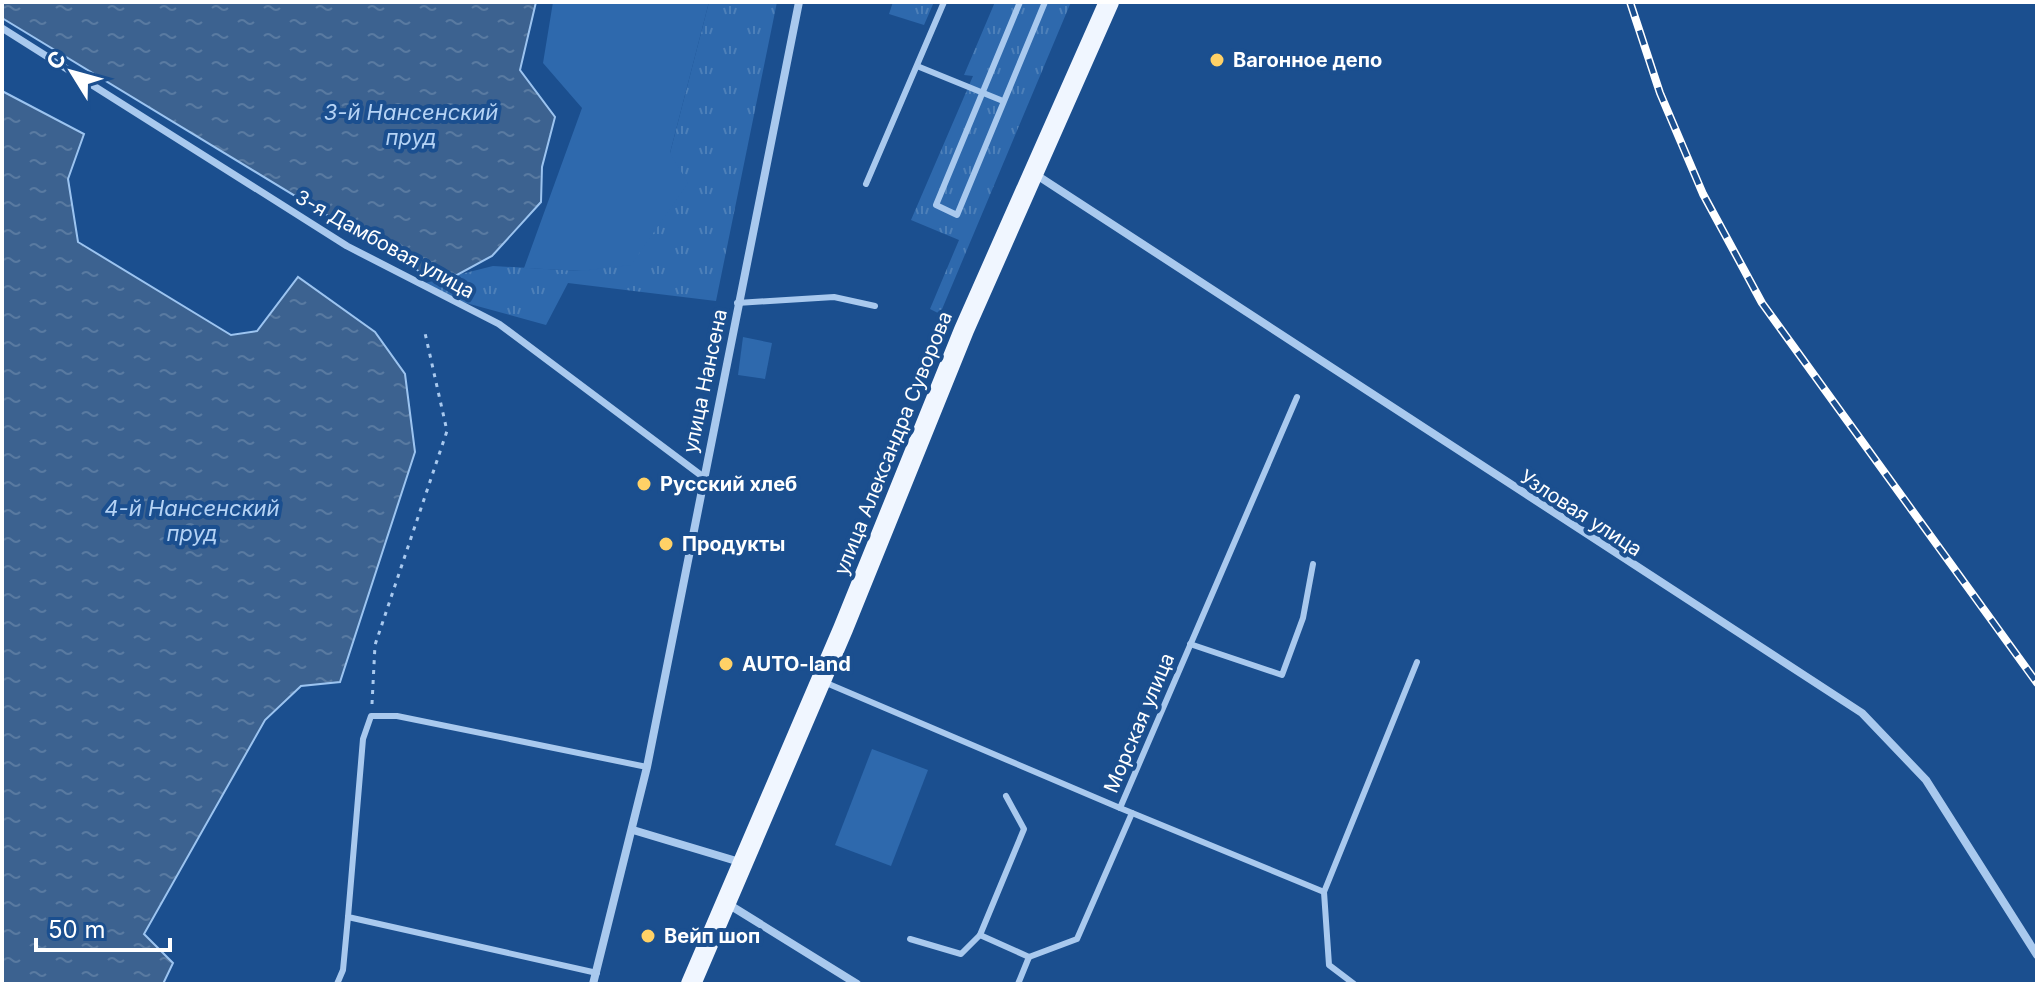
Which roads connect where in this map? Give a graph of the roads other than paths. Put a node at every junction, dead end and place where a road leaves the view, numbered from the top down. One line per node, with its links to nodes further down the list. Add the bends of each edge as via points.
1 (799, 2): 12 (street, улица Нансена)
2 (944, 2): 7 (lane)
3 (1020, 2): 8 (lane)
4 (1045, 2): 9 (lane)
5 (1109, 2): 10 (main road, улица Александра Суворова)
6 (2, 28): 15 (street, 3-я Дамбовая улица, via 347,246 499,324)
7 (917, 66): 8 (lane); 11 (lane)
8 (983, 93): 9 (lane); 9 (lane, via 936,205 957,215)
9 (1003, 101)
10 (1034, 173): 19 (main road, улица Александра Суворова); 31 (street, Узловая улица, via 1862,713 1926,780)
11 (866, 184)
12 (737, 303): 13 (lane, via 834,297); 15 (street, улица Нансена)
13 (875, 306)
14 (1297, 397): 17 (lane, Морская улица)
15 (702, 476): 20 (street, улица Нансена)
16 (1313, 564): 17 (lane, via 1303,618 1282,675)
17 (1190, 644): 22 (lane, Морская улица)
18 (1417, 662): 26 (lane)
19 (821, 680): 22 (lane, Морская улица); 25 (main road, улица Александра Суворова)
20 (647, 767): 24 (street, улица Нансена); 28 (lane, via 397,716 371,716 363,739)
21 (1006, 796): 29 (lane, via 1024,829)
22 (1120, 808): 23 (lane)
23 (1132, 813): 26 (lane); 32 (lane, via 1077,939)
24 (633, 830): 25 (street); 33 (street, улица Нансена)
25 (744, 863): 27 (main road, улица Александра Суворова)
26 (1324, 892): 39 (lane, via 1329,965)
27 (727, 904): 36 (main road, улица Александра Суворова); 37 (street)
28 (348, 917): 33 (lane); 34 (lane)
29 (980, 935): 30 (lane, via 961,954); 32 (lane)
30 (910, 939)
31 (2037, 955)
32 (1029, 957): 38 (lane)
33 (597, 973): 35 (street, улица Нансена)
34 (337, 984)
35 (593, 984)
36 (691, 984)
37 (857, 984)
38 (1018, 984)
39 (1354, 984)

